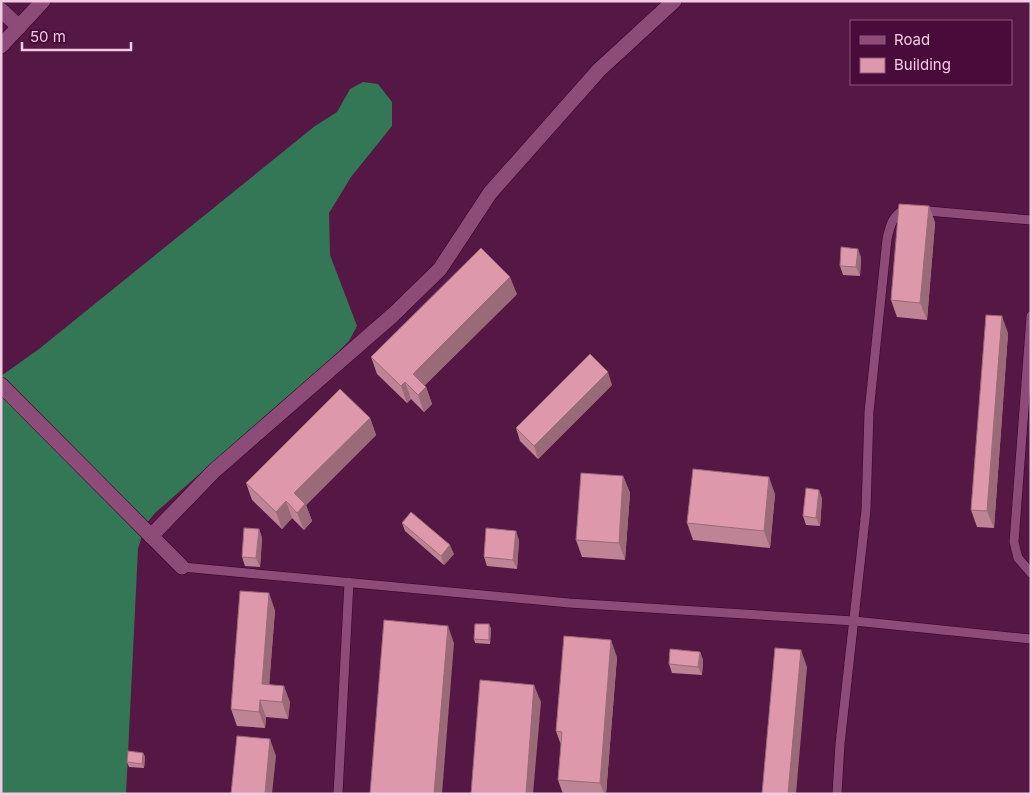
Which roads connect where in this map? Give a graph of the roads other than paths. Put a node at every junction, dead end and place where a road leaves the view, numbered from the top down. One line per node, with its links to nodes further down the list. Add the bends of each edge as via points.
1 (42, 1): 4 (street)
2 (669, 4): 9 (street, via 599,70 490,193 440,269 394,314 214,471)
3 (1, 10): 4 (street)
4 (19, 27): 5 (street)
5 (1, 46)
6 (1031, 220): 13 (lane, via 904,209 891,222 869,412 866,510)
7 (1031, 316): 11 (lane, via 1014,542 1018,558)
8 (1, 385): 9 (street)
9 (151, 536): 10 (street)
10 (182, 567): 12 (lane)
11 (1031, 573)
12 (349, 582): 13 (lane, via 568,603); 15 (lane)
13 (854, 621): 14 (lane); 16 (lane)
14 (1031, 639)
15 (338, 794)
16 (837, 794)

